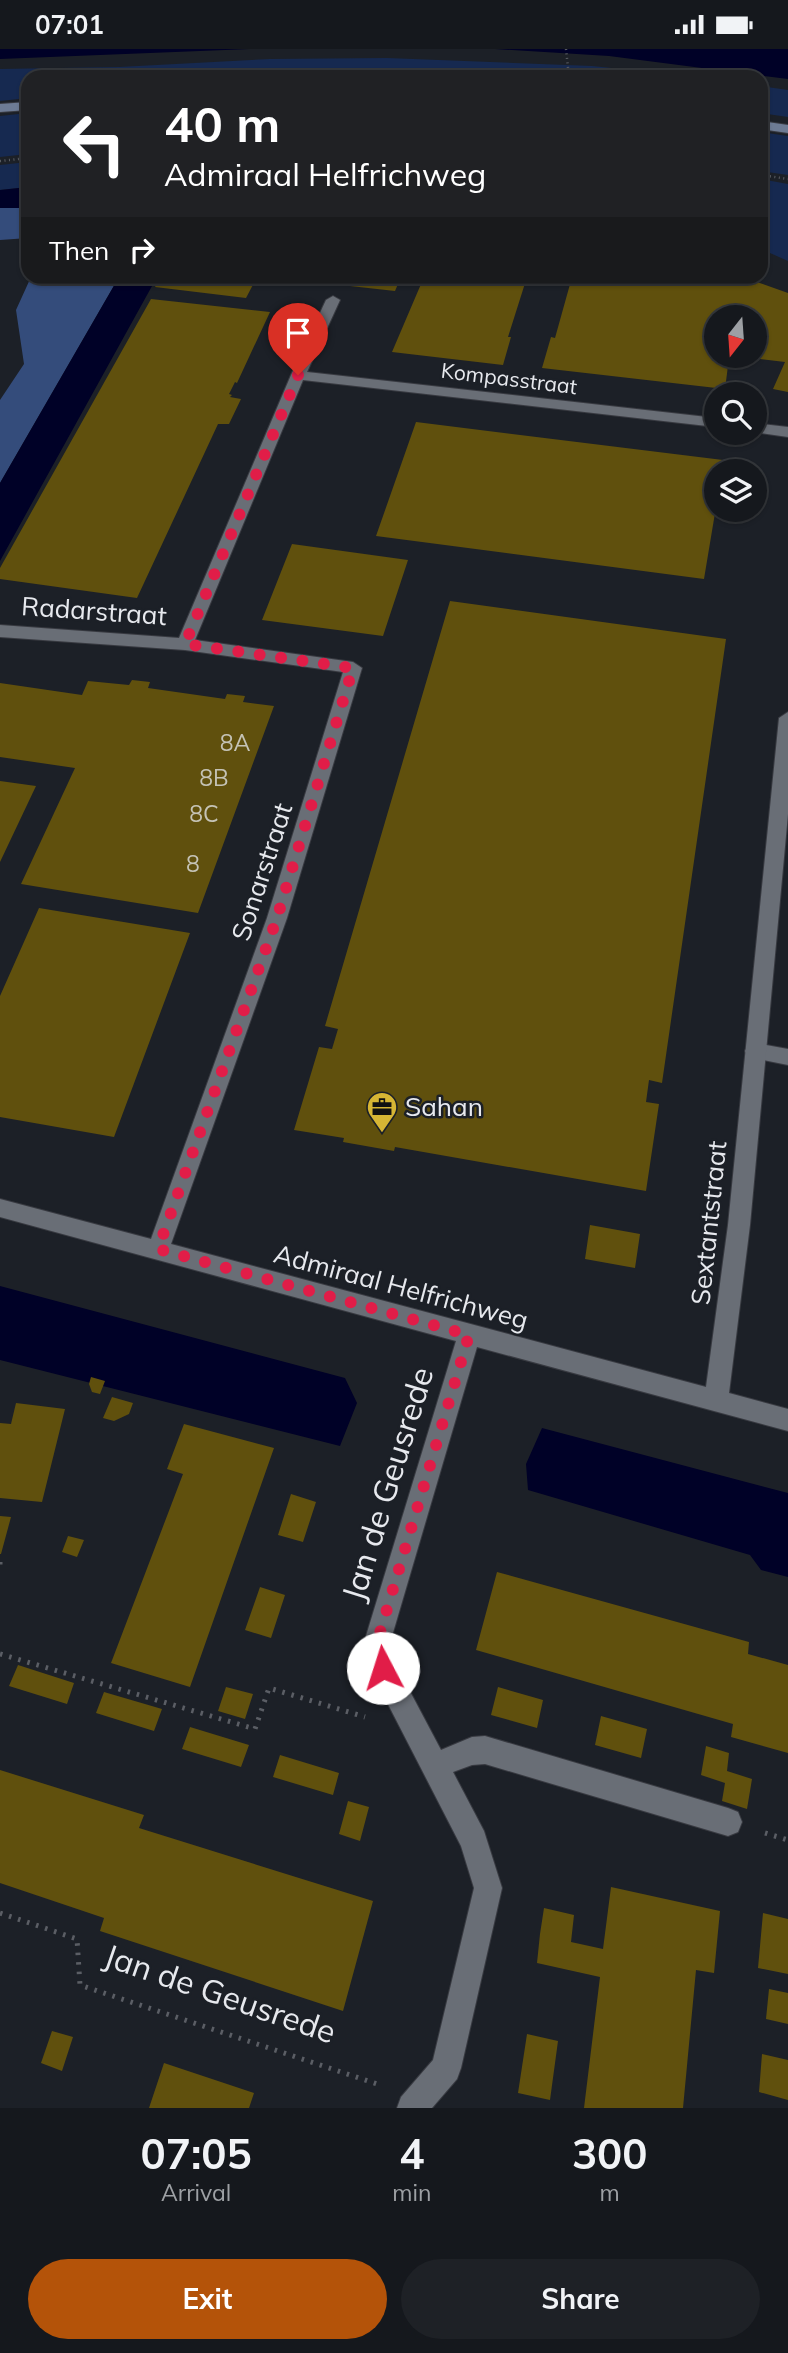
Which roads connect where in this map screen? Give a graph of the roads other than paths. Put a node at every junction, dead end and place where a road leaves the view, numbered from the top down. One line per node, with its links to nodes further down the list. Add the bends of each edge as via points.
1 (21, 106): 2 (street)
2 (0, 108)
3 (768, 126): 4 (street)
4 (788, 129)
5 (333, 300): 6 (street)
6 (298, 375): 7 (street, Kompasstraat); 11 (street)
7 (704, 422)
8 (767, 430): 9 (street)
9 (788, 432)
10 (0, 631): 11 (street, Radarstraat)
11 (185, 644): 16 (street, Sonarstraat, via 353,668 277,918)
12 (788, 717): 13 (street, Sextantstraat)
13 (755, 1051): 14 (street); 18 (street, Sextantstraat)
14 (788, 1057)
15 (0, 1208): 16 (street, Admiraal Helfrichweg)
16 (158, 1249): 17 (street, Admiraal Helfrichweg)
17 (469, 1335): 18 (street, Admiraal Helfrichweg); 20 (street, Jan de Geusrede, via 379,1636 383,1668)
18 (716, 1402): 19 (street, Admiraal Helfrichweg)
19 (788, 1420)
20 (434, 1766): 21 (street, via 485,1750); 22 (street, Jan de Geusrede, via 474,1841 488,1888 446,2068)
21 (728, 1822)
22 (412, 2108)

